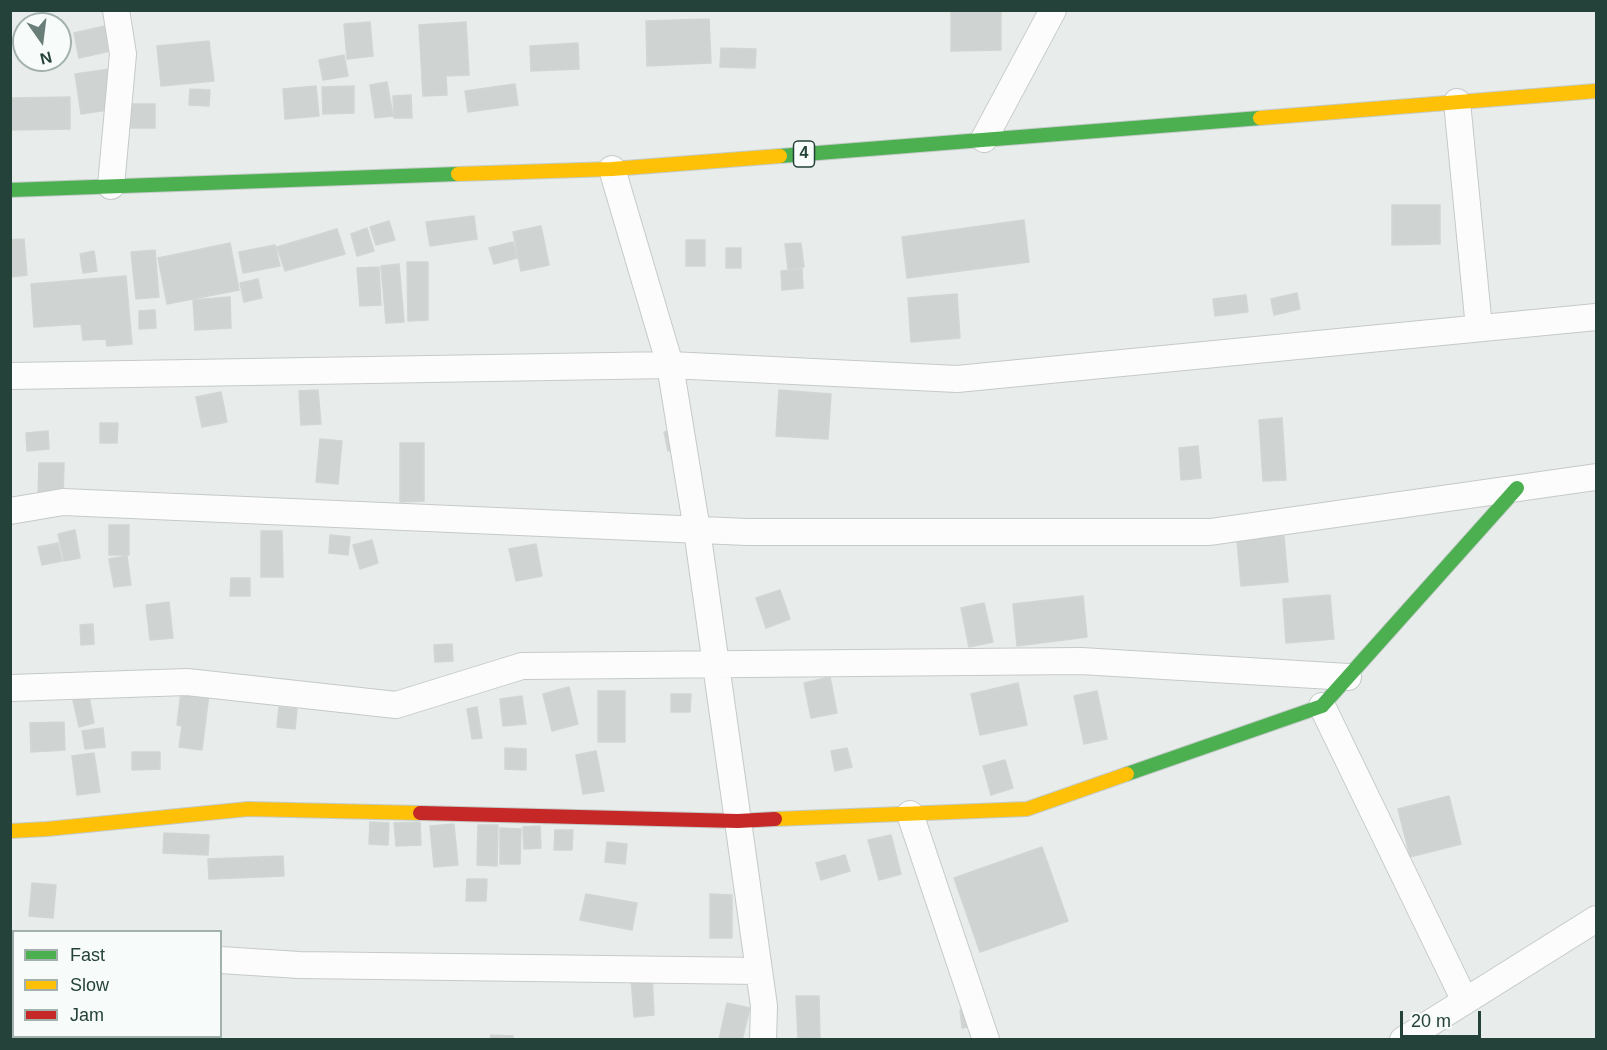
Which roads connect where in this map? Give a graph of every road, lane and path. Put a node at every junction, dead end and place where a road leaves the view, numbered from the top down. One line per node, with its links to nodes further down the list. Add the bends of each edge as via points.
1 (116, 10): 7 (street, via 123,54)
2 (1053, 10): 5 (street)
3 (1596, 91): 4 (main road, 4)
4 (1457, 102): 5 (main road, 4); 10 (street)
5 (984, 140): 6 (main road, 4)
6 (612, 169): 7 (main road, 4); 11 (street)
7 (111, 186): 8 (main road, 4)
8 (10, 190)
9 (1596, 317): 10 (street)
10 (1479, 328): 11 (street, via 957,379)
11 (670, 365): 12 (street); 16 (street)
12 (10, 376)
13 (1596, 477): 14 (street)
14 (1517, 488): 16 (street, via 1210,532); 18 (main road)
15 (10, 511): 16 (street, via 63,502)
16 (697, 530): 17 (street)
17 (716, 664): 18 (street, via 1081,661); 19 (street, via 522,666 396,705 187,682); 22 (street)
18 (1348, 677): 20 (main road)
19 (10, 688)
20 (1322, 706): 21 (main road, via 1027,809); 27 (street)
21 (910, 814): 22 (main road); 29 (street)
22 (738, 820): 23 (main road, via 248,809); 26 (street)
23 (10, 831)
24 (1596, 919): 27 (street)
25 (222, 960): 26 (street, via 299,965)
26 (759, 970): 28 (street)
27 (1465, 1001): 30 (street)
28 (763, 1040)
29 (986, 1040)
30 (1403, 1040)

